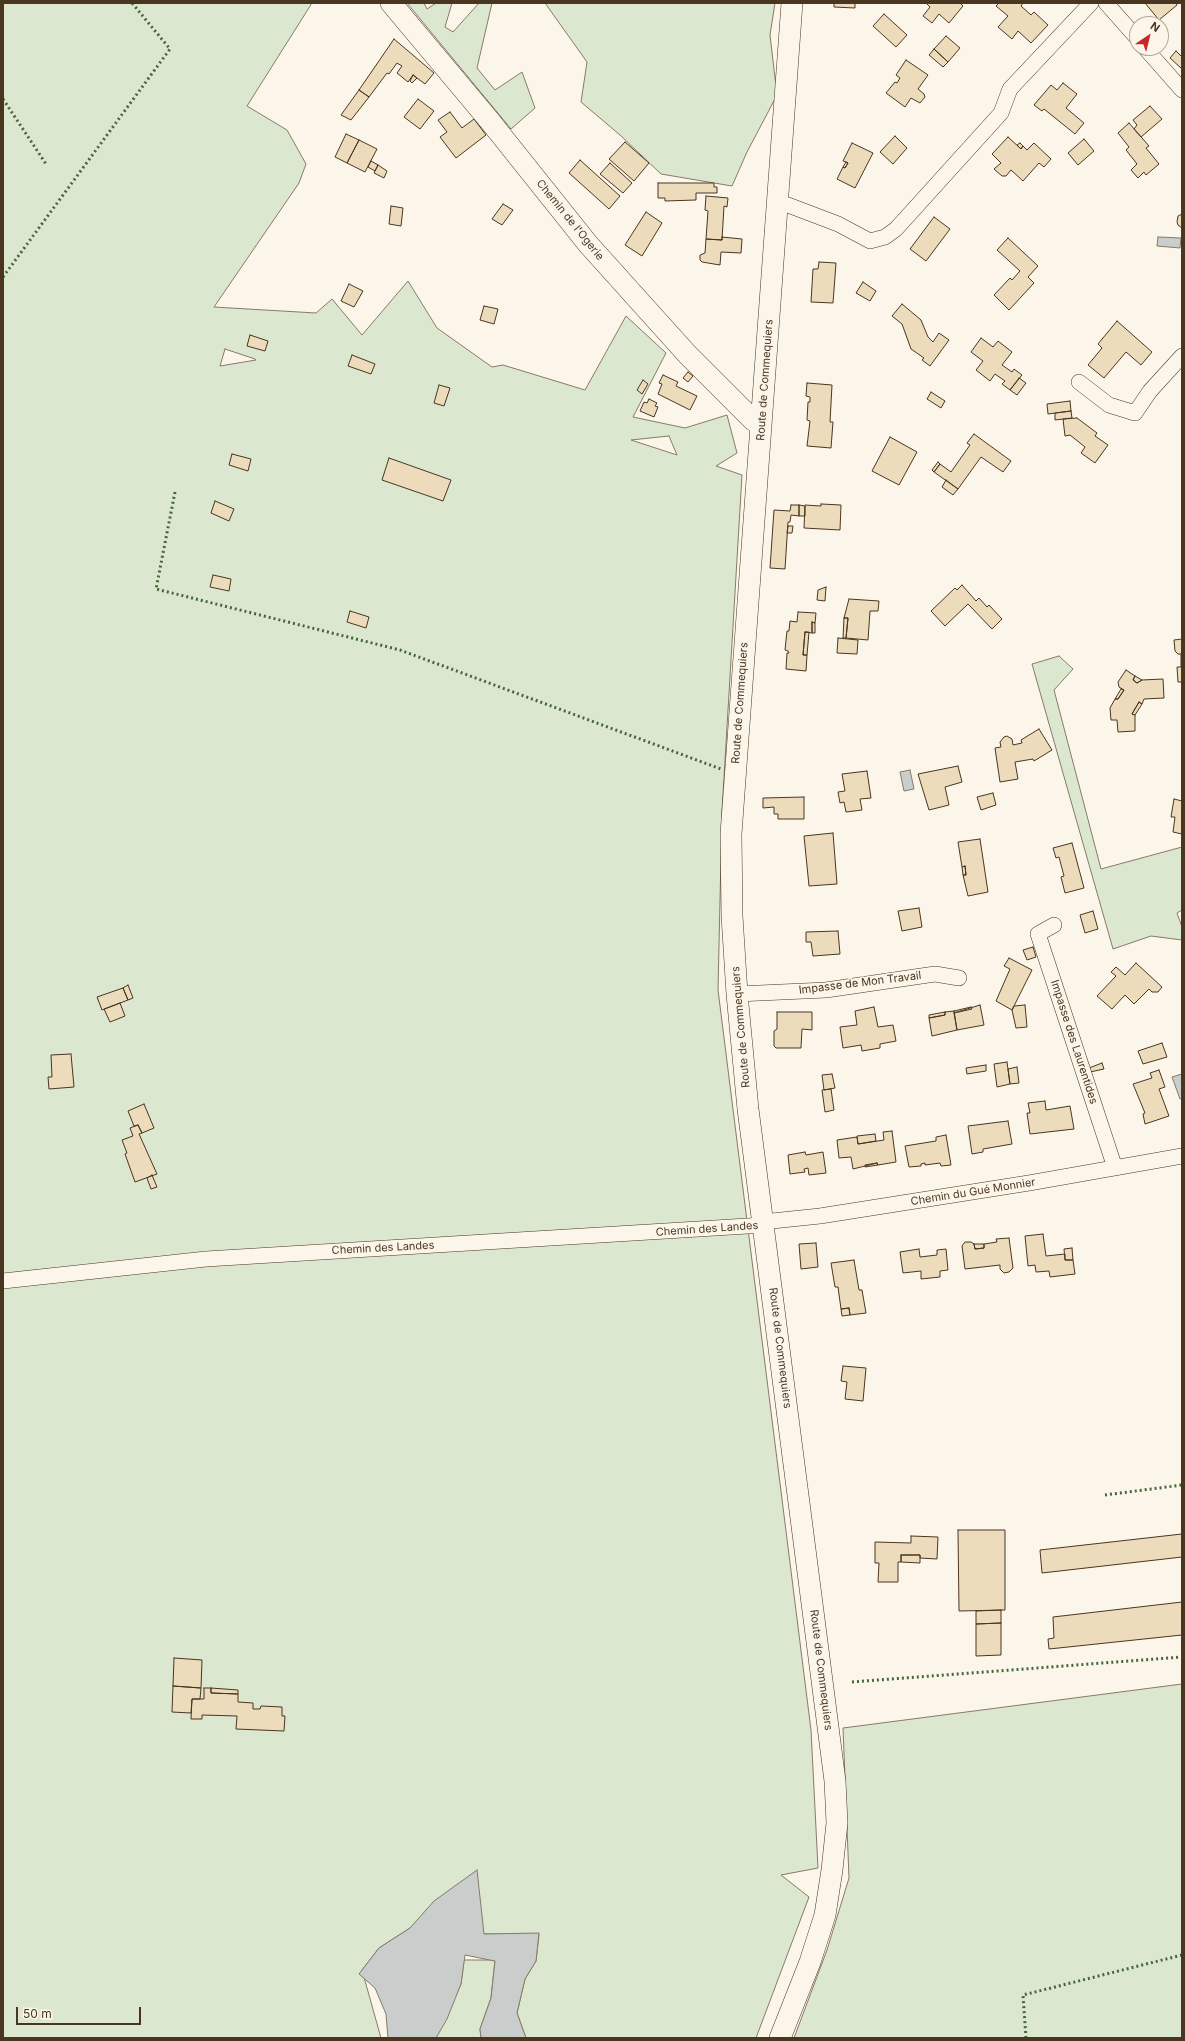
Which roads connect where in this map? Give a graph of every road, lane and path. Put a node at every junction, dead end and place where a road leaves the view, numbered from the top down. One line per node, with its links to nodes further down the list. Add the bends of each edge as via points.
1 (391, 3): 11 (street, Chemin de l'Ogerie, via 588,244 687,354 753,420)
2 (792, 3): 8 (street, Route de Commequiers)
3 (1091, 3): 8 (street, via 1010,89 996,119 896,229 885,237 870,241 838,224 788,205)
4 (1106, 3): 5 (street)
5 (1129, 29)
6 (1152, 56): 7 (street)
7 (1182, 90)
8 (778, 206): 11 (street, Route de Commequiers)
9 (1182, 356): 10 (street, via 1150,391 1135,413 1109,405)
10 (1079, 382)
11 (762, 424): 14 (street, Route de Commequiers, via 731,834 732,916)
12 (1054, 925): 16 (street, Impasse des Laurentides, via 1038,934)
13 (959, 978): 14 (street, Impasse de Mon Travail, via 935,974 826,990)
14 (737, 994): 17 (street, Route de Commequiers, via 748,1109)
15 (1182, 1156): 16 (street, Chemin du Gué Monnier)
16 (1115, 1168): 17 (street, Chemin du Gué Monnier, via 820,1216 772,1221)
17 (764, 1225): 18 (street, Chemin des Landes, via 206,1259); 19 (street, Route de Commequiers, via 835,1781 837,1823 825,1915 810,1962)
18 (3, 1280)
19 (780, 2038)

